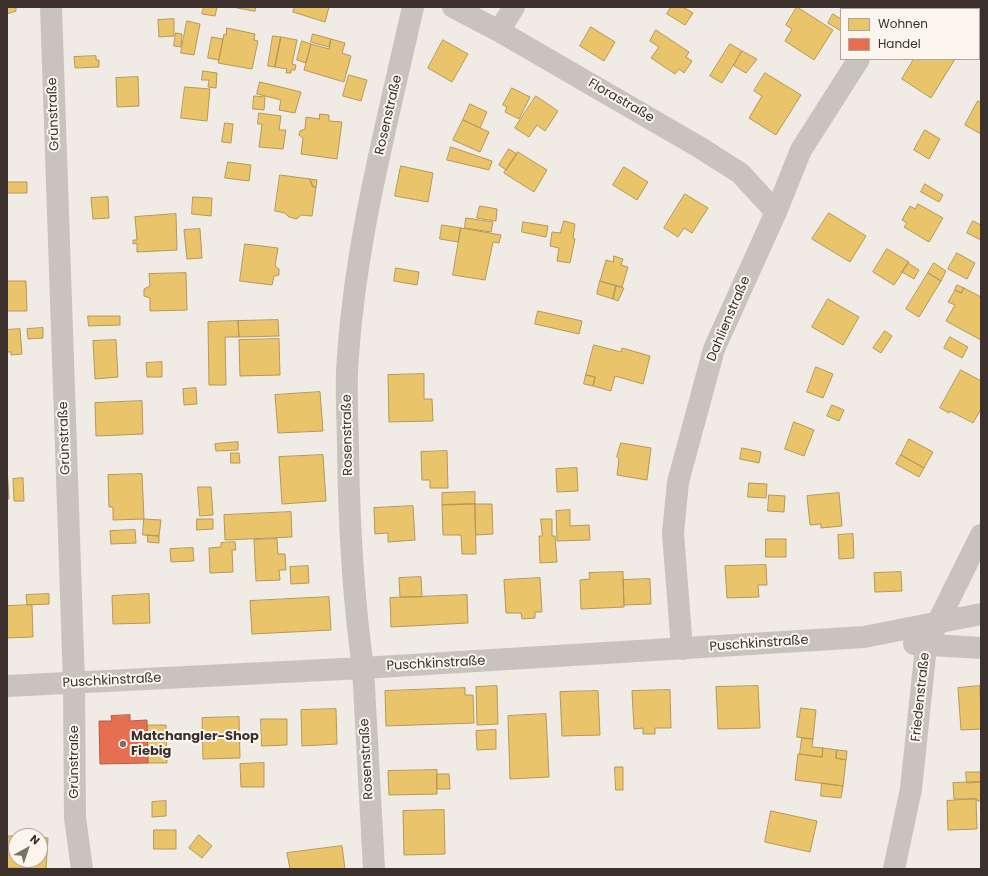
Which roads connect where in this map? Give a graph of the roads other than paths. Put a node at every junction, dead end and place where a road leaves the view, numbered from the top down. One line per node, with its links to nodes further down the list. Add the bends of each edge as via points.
1 (51, 7): 16 (street, Grünstraße)
2 (413, 7): 15 (street, Rosenstraße, via 373,186 357,276 347,374 349,496)
3 (453, 7): 5 (street, Florastraße)
4 (514, 7): 5 (street)
5 (499, 31): 7 (street, Florastraße, via 740,173)
6 (858, 60): 7 (street, Dahlienstraße, via 801,150)
7 (776, 212): 14 (street, Dahlienstraße, via 714,349 678,482 674,533)
8 (981, 535): 10 (street, Friedenstraße)
9 (981, 614): 10 (street, Puschkinstraße)
10 (938, 623): 11 (street, Puschkinstraße); 12 (street, Friedenstraße)
11 (864, 637): 12 (street, Puschkinstraße); 14 (street, Puschkinstraße)
12 (926, 646): 13 (street, Puschkinstraße); 20 (street, Friedenstraße, via 911,790)
13 (981, 648)
14 (682, 649): 15 (street, Puschkinstraße)
15 (363, 668): 16 (street, Puschkinstraße); 19 (street, Rosenstraße)
16 (74, 683): 17 (street, Puschkinstraße); 18 (street, Grünstraße, via 75,818)
17 (7, 686)
18 (82, 869)
19 (374, 869)
20 (894, 869)

